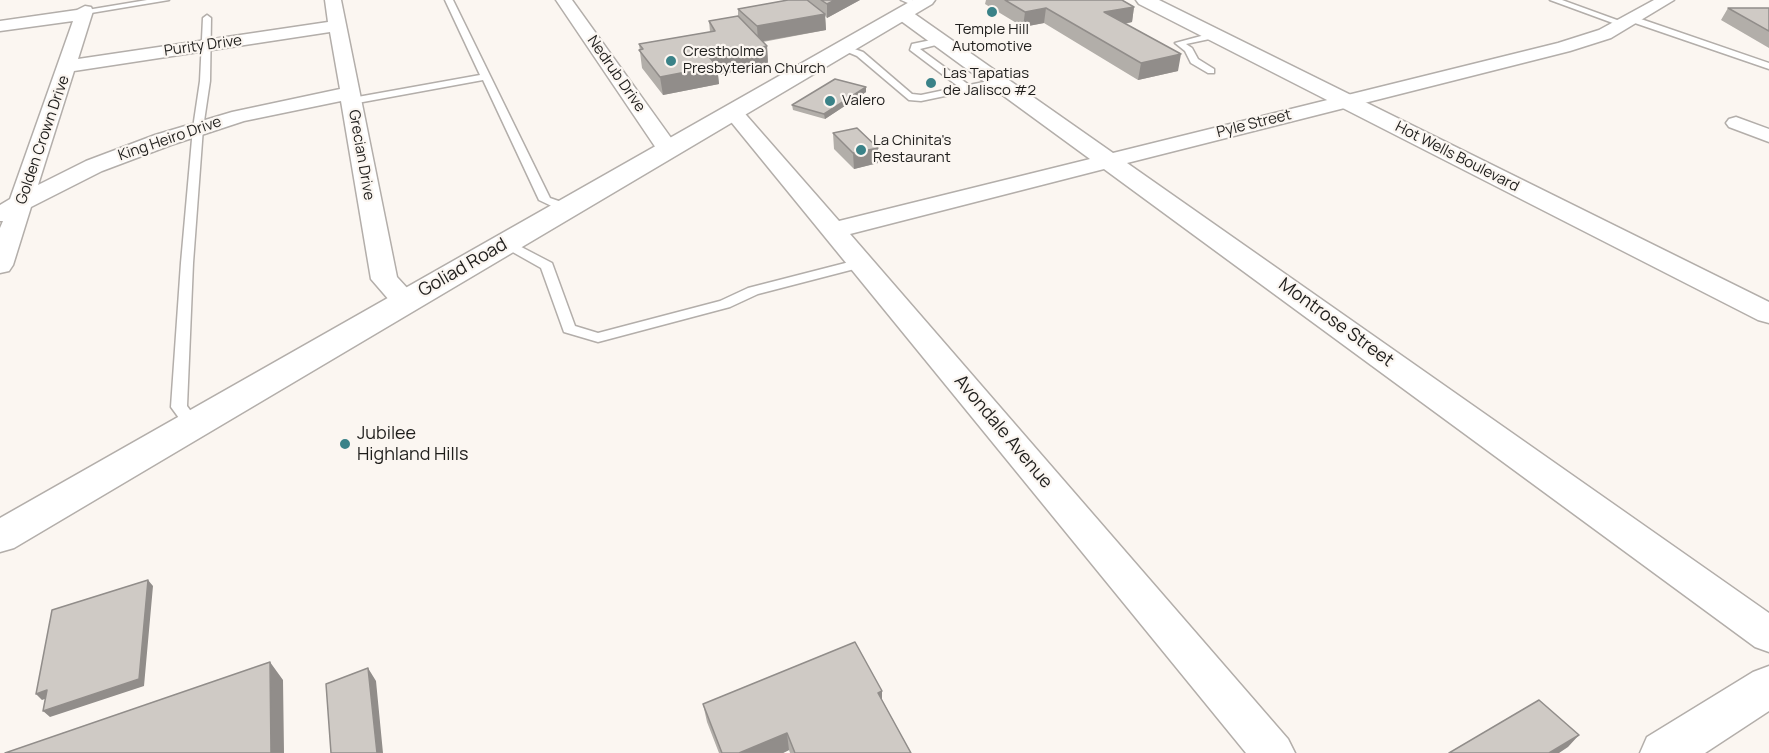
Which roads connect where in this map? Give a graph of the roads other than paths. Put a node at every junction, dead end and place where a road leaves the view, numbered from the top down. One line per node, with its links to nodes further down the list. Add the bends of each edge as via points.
1 (165, 0): 10 (lane)
2 (333, 0): 14 (street, Grecian Drive)
3 (449, 0): 22 (lane)
4 (564, 0): 31 (street, Nedrub Drive)
5 (1145, 0): 15 (main road, Hot Wells Boulevard)
6 (1554, 0): 12 (lane)
7 (1664, 0): 12 (street, Pyle Street)
8 (912, 5): 16 (street, Montrose Street); 18 (main road, Goliad Road)
9 (19, 8): 13 (street)
10 (85, 13): 13 (street); 19 (street, Golden Crown Drive)
11 (207, 18): 17 (lane)
12 (1628, 22): 20 (lane); 26 (street, Pyle Street, via 1564,47)
13 (5, 25)
14 (338, 26): 17 (street, Purity Drive); 25 (street, Grecian Drive)
15 (1215, 35): 21 (lane, via 1179,43 1189,50 1194,62); 26 (main road, Hot Wells Boulevard)
16 (941, 40): 23 (street, Montrose Street); 24 (lane, via 915,46 915,50)
17 (206, 46): 19 (street, Purity Drive); 29 (lane)
18 (843, 48): 24 (lane, via 860,54 909,97); 27 (main road, Goliad Road)
19 (68, 66): 33 (street, Golden Crown Drive)
20 (1769, 66)
21 (1211, 71)
22 (486, 77): 25 (lane); 34 (lane, via 544,200)
23 (999, 82): 24 (lane); 32 (street, Montrose Street)
24 (967, 88)
25 (351, 97): 29 (street, King Heiro Drive, via 268,109); 40 (street, Grecian Drive, via 384,279)
26 (1347, 101): 32 (street, Pyle Street); 41 (main road, Hot Wells Boulevard)
27 (733, 112): 31 (main road, Goliad Road); 36 (street, Avondale Avenue)
28 (1736, 123): 30 (street)
29 (198, 128): 33 (street, King Heiro Drive, via 94,166); 42 (lane, via 179,407)
30 (1769, 136)
31 (668, 149): 34 (main road, Goliad Road)
32 (1110, 160): 36 (street, Pyle Street); 44 (street, Montrose Street)
33 (22, 202): 35 (street, King Heiro Drive); 39 (street, Golden Crown Drive)
34 (566, 208): 37 (main road, Goliad Road)
35 (0, 214)
36 (834, 230): 38 (street, Avondale Avenue)
37 (506, 243): 38 (lane, via 547,266 569,328 598,338); 40 (main road, Goliad Road)
38 (861, 262): 46 (street, Avondale Avenue)
39 (0, 265)
40 (406, 302): 42 (main road, Goliad Road)
41 (1769, 314)
42 (194, 425): 43 (main road, Goliad Road)
43 (0, 537)
44 (1769, 635)
45 (1769, 686): 47 (main road)
46 (1273, 753)
47 (1664, 753)

